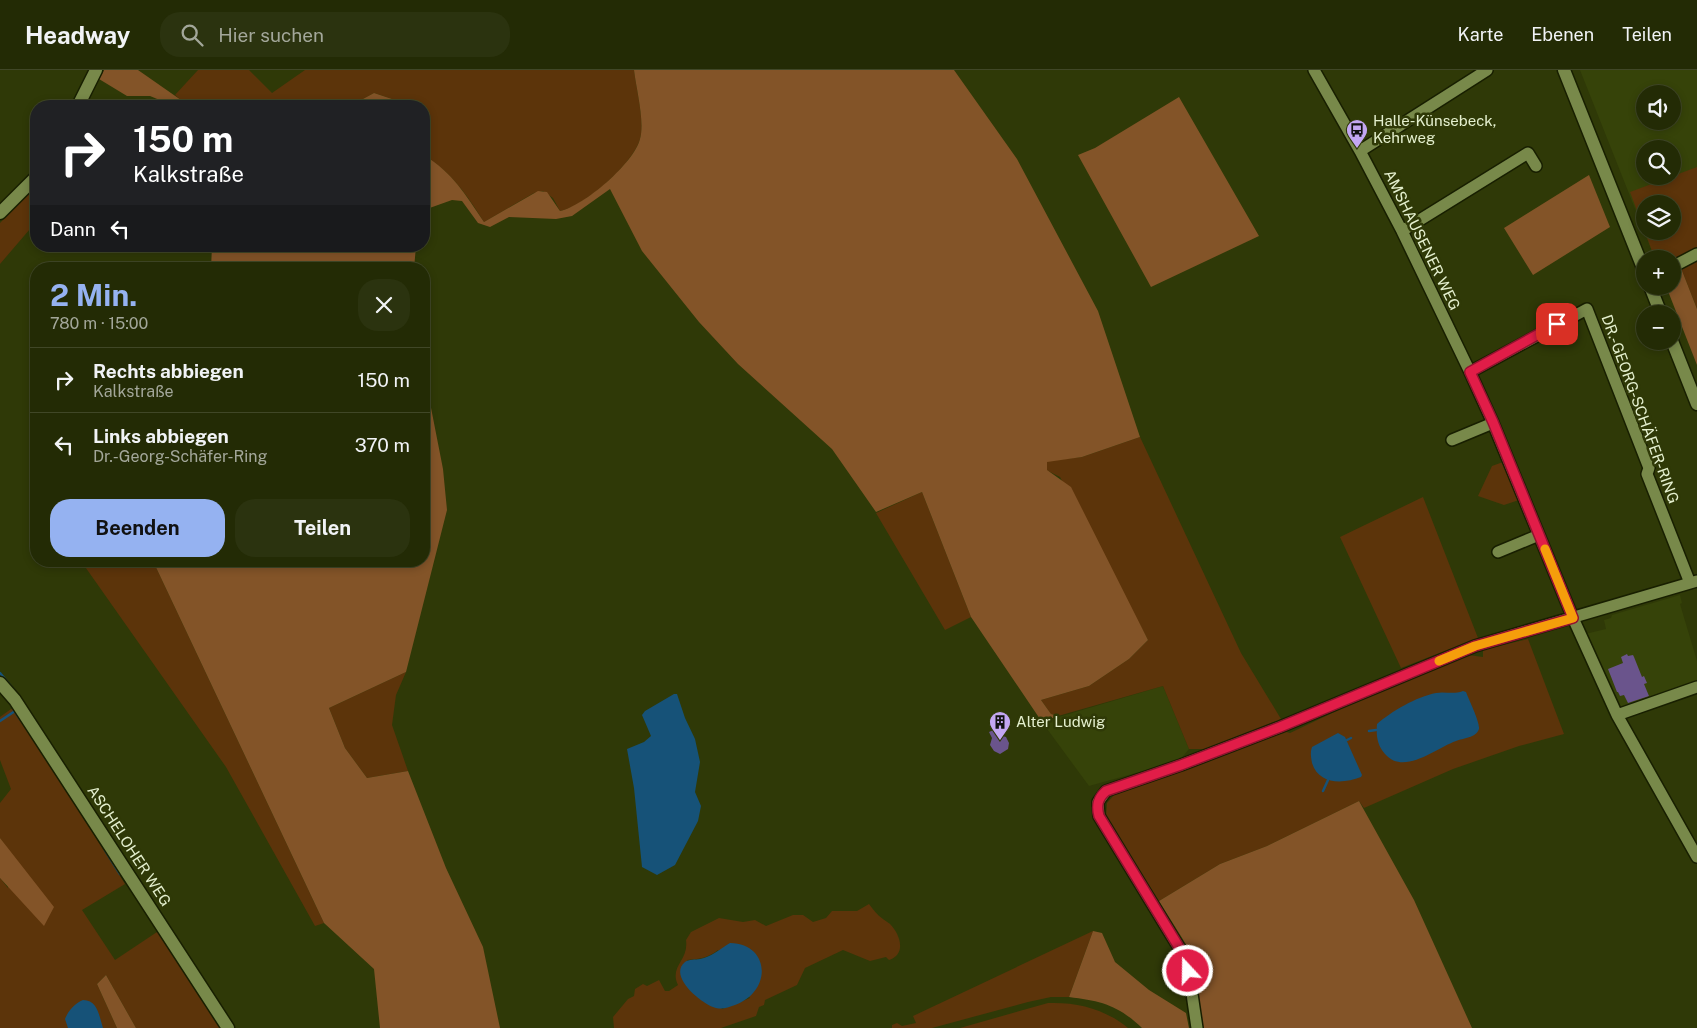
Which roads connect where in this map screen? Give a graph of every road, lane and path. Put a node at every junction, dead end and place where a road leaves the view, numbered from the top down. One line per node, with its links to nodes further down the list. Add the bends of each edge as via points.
1 (96, 70): 5 (street)
2 (1314, 70): 6 (street, AMSHAUSENER WEG)
3 (1487, 70): 6 (street)
4 (1564, 70): 11 (street)
5 (81, 100)
6 (1360, 151): 10 (street, AMSHAUSENER WEG)
7 (1536, 166): 10 (street, via 1528,153)
8 (30, 183): 9 (street)
9 (0, 213)
10 (1402, 231): 15 (street, AMSHAUSENER WEG)
11 (1636, 250)
12 (1697, 254): 13 (street)
13 (1681, 262)
14 (1676, 350): 16 (street)
15 (1470, 372): 17 (street); 21 (street, DR.-GEORG-SCHÄFER-RING, via 1586,309 1628,412 1649,468 1648,474)
16 (1697, 404)
17 (1493, 422): 18 (street); 19 (street)
18 (1452, 440)
19 (1540, 535): 20 (street); 22 (street)
20 (1498, 552)
21 (1694, 582): 22 (street)
22 (1573, 618): 25 (street); 28 (street, via 1475,646 1280,727 1106,791 1101,796 1099,816 1184,956)
23 (0, 683): 27 (street, ASCHELOHER WEG, via 15,700)
24 (1697, 687): 25 (street)
25 (1617, 715): 26 (street)
26 (1697, 857)
27 (228, 1028)
28 (1197, 1028)

